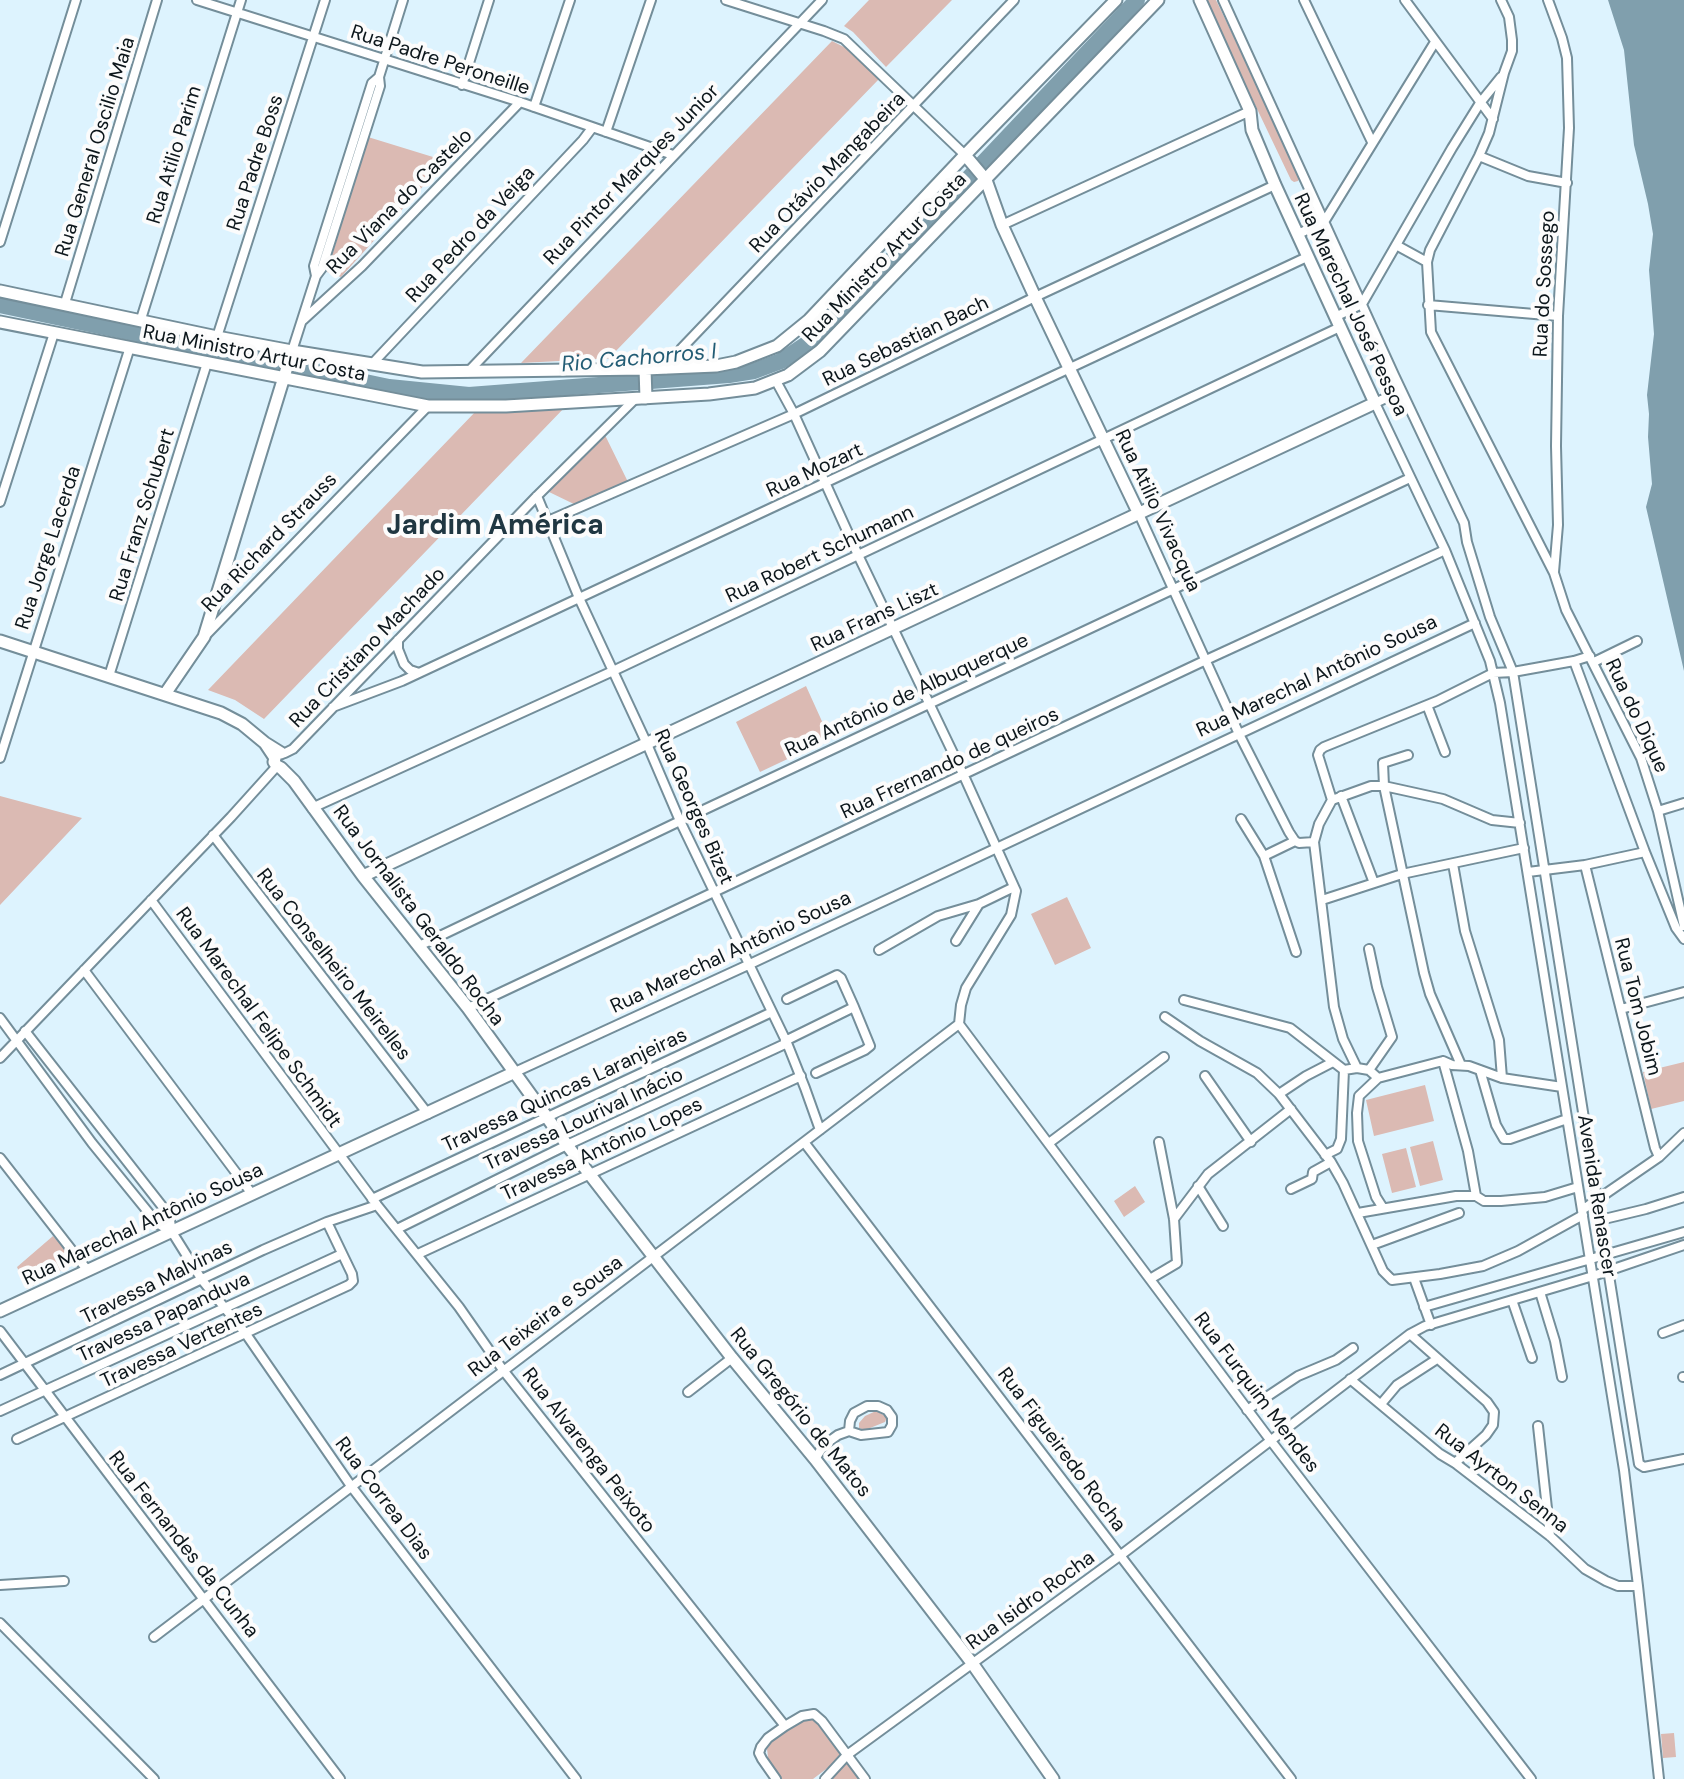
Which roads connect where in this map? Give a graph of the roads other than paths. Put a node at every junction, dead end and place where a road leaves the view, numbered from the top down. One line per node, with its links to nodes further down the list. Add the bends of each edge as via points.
1 (76, 0): 46 (street)
2 (157, 0): 52 (street, Rua General Oscilio Maia)
3 (197, 0): 21 (street, Rua Padre Peroneille)
4 (241, 0): 21 (street, Rua Atilio Parim)
5 (325, 0): 23 (street, Rua Padre Boss)
6 (403, 0): 25 (street)
7 (489, 0): 27 (street)
8 (570, 0): 31 (street)
9 (651, 0): 35 (street)
10 (726, 0): 22 (street)
11 (822, 0): 22 (street, Rua Pintor Marques Junior)
12 (1014, 0): 30 (street, Rua Otávio Mangabeira)
13 (1116, 0): 39 (street, Rua Ministro Artur Costa)
14 (1158, 0): 40 (street, Rua Ministro Artur Costa)
15 (1200, 0): 32 (street, Rua Marechal José Pessoa)
16 (1223, 0): 43 (street, Rua Marechal José Pessoa)
17 (1304, 0): 36 (street)
18 (1405, 0): 24 (street)
19 (1501, 0): 26 (street, via 1512,40)
20 (1548, 0): 41 (street, Rua do Sossego, via 1567,58)
21 (237, 13): 23 (street, Rua Padre Peroneille); 56 (street, Rua Atilio Parim)
22 (800, 24): 30 (street, via 844,39); 37 (street, Rua Pintor Marques Junior)
23 (313, 36): 25 (street, Rua Padre Peroneille); 61 (street, Rua Padre Boss)
24 (1435, 42): 29 (street); 36 (street)
25 (384, 61): 27 (street, Rua Padre Peroneille); 57 (street)
26 (1504, 73): 29 (street); 33 (street)
27 (462, 85): 28 (street, Rua Padre Peroneille)
28 (520, 102): 31 (street, Rua Padre Peroneille); 57 (street, Rua Viana do Castelo, via 362,266)
29 (1480, 103): 33 (street); 47 (street)
30 (914, 106): 39 (street); 67 (street, Rua Otávio Mangabeira)
31 (534, 107): 34 (street, Rua Padre Peroneille)
32 (1250, 111): 42 (street, Rua Marechal José Pessoa, via 1252,130); 44 (street)
33 (1493, 119): 38 (street)
34 (592, 128): 35 (street, Rua Padre Peroneille); 65 (street, Rua Pedro da Veiga)
35 (606, 132): 37 (street, Rua Padre Peroneille)
36 (1372, 142): 43 (street)
37 (673, 155): 68 (street, Rua Pintor Marques Junior)
38 (1479, 156): 41 (street, via 1528,176); 49 (street)
39 (968, 157): 40 (street, Rua Atilio Vivacqua); 67 (street, Rua Ministro Artur Costa, via 788,339 736,362)
40 (984, 178): 44 (street, Rua Atilio Vivacqua); 71 (street, Rua Ministro Artur Costa, via 820,351)
41 (1567, 183): 55 (street, Rua do Sossego)
42 (1275, 185): 45 (street, Rua Marechal José Pessoa); 51 (street, Rua Sebastian Bach)
43 (1324, 222): 45 (street); 53 (street, Rua Marechal José Pessoa)
44 (1002, 225): 51 (street, Rua Atilio Vivacqua)
45 (1298, 234): 48 (street, Rua Marechal José Pessoa)
46 (0, 242)
47 (1396, 245): 49 (street); 53 (street)
48 (1307, 257): 59 (street, Rua Marechal José Pessoa); 66 (street, Rua Mozart)
49 (1427, 262): 54 (street)
50 (0, 291): 52 (street, Rua Ministro Artur Costa)
51 (1035, 297): 66 (street, Rua Atilio Vivacqua); 77 (street, Rua Sebastian Bach)
52 (65, 303): 56 (street, Rua Ministro Artur Costa)
53 (1362, 304): 59 (street, Rua Robert Schumann); 72 (street, Rua Marechal José Pessoa)
54 (1428, 305): 55 (street); 88 (street, via 1431,332)
55 (1558, 316): 88 (street, Rua do Sossego)
56 (141, 319): 61 (street, Rua Ministro Artur Costa)
57 (301, 321): 63 (street)
58 (0, 322): 60 (street, Rua Ministro Artur Costa)
59 (1338, 322): 75 (street, Rua Marechal José Pessoa); 79 (street, Rua Robert Schumann)
60 (54, 333): 62 (street, Rua Ministro Artur Costa); 83 (street)
61 (217, 337): 63 (street, Rua Ministro Artur Costa)
62 (130, 347): 64 (street, Rua Ministro Artur Costa); 98 (street, Rua Jorge Lacerda)
63 (291, 354): 65 (street, Rua Ministro Artur Costa); 70 (street)
64 (207, 363): 70 (street, Rua Ministro Artur Costa); 106 (street, Rua Franz Schubert)
65 (372, 364): 68 (street, Rua Ministro Artur Costa)
66 (1070, 368): 79 (street, Rua Atilio Vivacqua); 81 (street, Rua Mozart)
67 (666, 369): 69 (street, Rua Ministro Artur Costa)
68 (467, 372): 69 (street, Rua Ministro Artur Costa)
69 (645, 373): 73 (street)
70 (285, 375): 74 (street, Rua Ministro Artur Costa); 94 (street)
71 (776, 381): 73 (street, Rua Ministro Artur Costa, via 742,391); 77 (street)
72 (1401, 391): 75 (street, Rua Frans Liszt); 91 (street, Rua Marechal José Pessoa, via 1464,523)
73 (642, 396): 76 (street, Rua Ministro Artur Costa); 82 (street, Rua Cristiano Machado)
74 (403, 401): 76 (street, Rua Ministro Artur Costa); 78 (street)
75 (1375, 403): 80 (street, Rua Marechal José Pessoa); 84 (street, Rua Frans Liszt)
76 (428, 406): 78 (street, Rua Richard Strauss)
77 (794, 414): 81 (street); 85 (street, Rua Sebastian Bach)
78 (409, 424): 94 (street, Rua Richard Strauss)
79 (1104, 438): 84 (street, Rua Atilio Vivacqua); 87 (street, Rua Robert Schumann)
80 (1410, 478): 86 (street, Rua Marechal José Pessoa); 89 (street, Rua Antônio de Albuquerque)
81 (826, 484): 87 (street); 90 (street, Rua Mozart)
82 (537, 496): 85 (street, Rua Georges Bizet); 95 (street, Rua Cristiano Machado)
83 (0, 502)
84 (1139, 514): 89 (street, Rua Atilio Vivacqua); 93 (street, Rua Frans Liszt)
85 (548, 521): 90 (street, Rua Georges Bizet)
86 (1445, 550): 92 (street, Rua Marechal José Pessoa); 100 (street, Rua Frernando de queiros)
87 (858, 555): 93 (street); 102 (street, Rua Robert Schumann)
88 (1554, 573): 99 (street, Rua do Dique)
89 (1174, 589): 100 (street, Rua Atilio Vivacqua); 108 (street, Rua Antônio de Albuquerque)
90 (579, 598): 102 (street, Rua Georges Bizet); 104 (street, Rua Mozart)
91 (1490, 617): 103 (street, Avenida Renascer)
92 (1475, 623): 105 (street, Avenida Renascer); 111 (street, Rua Marechal Antônio Sousa)
93 (894, 629): 108 (street); 112 (street, Rua Frans Liszt)
94 (204, 637): 107 (street, Rua Richard Strauss)
95 (398, 640): 104 (street, via 404,664); 110 (street, Rua Cristiano Machado)
96 (0, 641): 98 (street, Rua Jornalista Geraldo Rocha)
97 (1637, 641): 99 (street)
98 (33, 652): 106 (street, Rua Jornalista Geraldo Rocha); 115 (street, Rua Jorge Lacerda)
99 (1592, 659): 101 (street); 122 (street, Rua do Dique, via 1641,758)
100 (1206, 660): 111 (street, Rua Atilio Vivacqua); 117 (street, Rua Frernando de queiros)
101 (1574, 661): 103 (street); 131 (street, Rua do Dique)
102 (613, 671): 112 (street, Rua Georges Bizet); 121 (street, Rua Robert Schumann)
103 (1513, 672): 105 (street); 135 (street, Avenida Renascer)
104 (419, 673): 110 (street, Rua Mozart)
105 (1493, 673): 109 (street); 125 (street, Avenida Renascer)
106 (109, 676): 107 (street, Rua Jornalista Geraldo Rocha)
107 (165, 694): 116 (street, Rua Jornalista Geraldo Rocha, via 232,717)
108 (928, 704): 117 (street); 124 (street, Rua Antônio de Albuquerque)
109 (1427, 705): 113 (street); 119 (street, via 1320,750 1320,763)
110 (333, 707): 116 (street, Rua Cristiano Machado)
111 (1239, 734): 127 (street, Rua Atilio Vivacqua); 129 (street, Rua Marechal Antônio Sousa)
112 (647, 744): 124 (street, Rua Georges Bizet); 140 (street, Rua Frans Liszt)
113 (1445, 752)
114 (1408, 755): 118 (street, via 1383,763)
115 (0, 758)
116 (284, 759): 121 (street, Rua Jornalista Geraldo Rocha); 126 (street, Rua Cristiano Machado)
117 (964, 776): 129 (street); 144 (street, Rua Frernando de queiros)
118 (1384, 786): 119 (street); 125 (street, via 1443,799 1492,820); 137 (street)
119 (1336, 798): 128 (street); 142 (street)
120 (1684, 803): 122 (street)
121 (312, 808): 140 (street, Rua Jornalista Geraldo Rocha)
122 (1658, 811): 138 (street, Rua do Dique)
123 (1241, 819): 132 (street)
124 (680, 821): 144 (street, Rua Georges Bizet); 151 (street, Rua Antônio de Albuquerque)
125 (1520, 823): 130 (street, Avenida Renascer)
126 (213, 835): 145 (street, Rua Cristiano Machado); 188 (street, Rua Conselheiro Meirelles)
127 (1295, 841): 128 (street); 132 (street)
128 (1314, 842): 146 (street)
129 (997, 848): 143 (street); 155 (street, Rua Marechal Antônio Sousa)
130 (1524, 848): 133 (street); 136 (street, Avenida Renascer)
131 (1645, 852): 134 (street); 141 (street, Rua do Dique)
132 (1264, 856): 154 (street)
133 (1453, 864): 137 (street); 184 (street, via 1465,931 1499,1040)
134 (1585, 865): 135 (street); 162 (street, Rua Tom Jobim)
135 (1546, 869): 136 (street); 213 (street, Avenida Renascer)
136 (1528, 872): 185 (street, Avenida Renascer)
137 (1402, 874): 142 (street); 174 (street, via 1430,994)
138 (1672, 874): 139 (street); 141 (street); 148 (street, Rua do Dique)
139 (1684, 874)
140 (363, 876): 151 (street, Rua Jornalista Geraldo Rocha)
141 (1655, 876): 149 (street, Rua do Dique)
142 (1374, 883): 146 (street)
143 (1014, 887): 147 (street); 166 (street, via 1011,915 966,988)
144 (713, 892): 155 (street, Rua Georges Bizet); 161 (street, Rua Frernando de queiros)
145 (151, 900): 156 (street, Rua Cristiano Machado); 202 (street, Rua Marechal Felipe Schmidt)
146 (1322, 900): 175 (street, via 1334,1007)
147 (979, 904): 150 (street); 153 (street, via 938,916)
148 (1684, 926)
149 (1684, 939)
150 (956, 941)
151 (419, 946): 161 (street, Rua Jornalista Geraldo Rocha)
152 (1369, 949): 177 (street, via 1392,1037)
153 (879, 950)
154 (1296, 952)
155 (748, 965): 163 (street, Rua Georges Bizet); 179 (street, Rua Marechal Antônio Sousa)
156 (84, 970): 167 (street, Rua Cristiano Machado); 210 (street)
157 (1684, 992): 162 (street)
158 (787, 999): 160 (street, via 837,975)
159 (1184, 1000): 173 (street, via 1290,1028)
160 (854, 1007): 169 (street, Travessa Lourival Inácio); 180 (street, via 870,1046)
161 (468, 1008): 179 (street, Rua Jornalista Geraldo Rocha)
162 (1621, 1009): 203 (street, Rua Tom Jobim)
163 (772, 1012): 169 (street, Rua Georges Bizet); 189 (street, Travessa Quincas Laranjeiras)
164 (1165, 1017): 186 (street, via 1257,1073)
165 (0, 1018): 168 (street)
166 (959, 1024): 191 (street, Rua Teixeira e Sousa); 199 (street, Rua Furquim Mendes)
167 (25, 1031): 168 (street, Rua Cristiano Machado); 193 (street)
168 (18, 1040): 171 (street, Rua Cristiano Machado); 198 (street)
169 (786, 1042): 181 (street, Rua Georges Bizet); 200 (street, Travessa Lourival Inácio)
170 (1164, 1057): 199 (street)
171 (0, 1058)
172 (1443, 1061): 174 (street); 183 (street); 211 (street)
173 (1333, 1062): 176 (street); 186 (street)
174 (1461, 1065): 178 (street)
175 (1357, 1068): 176 (street); 177 (street)
176 (1344, 1070): 201 (street)
177 (1369, 1070): 183 (street)
178 (1480, 1070): 184 (street); 190 (street, via 1504,1139)
179 (513, 1073): 188 (street, Rua Marechal Antônio Sousa); 189 (street, Rua Gregório de Matos)
180 (816, 1073)
181 (801, 1076): 191 (street, Rua Georges Bizet); 206 (street, Travessa Antônio Lopes)
182 (1205, 1076): 197 (street)
183 (1378, 1078): 194 (street, via 1359,1096)
184 (1502, 1078): 185 (street)
185 (1562, 1087): 190 (street, Avenida Renascer)
186 (1279, 1094): 187 (street)
187 (1291, 1109): 197 (street); 205 (street)
188 (428, 1114): 202 (street, Rua Marechal Antônio Sousa)
189 (547, 1118): 200 (street, Rua Gregório de Matos); 214 (street, Travessa Quincas Laranjeiras)
190 (1567, 1119): 208 (street, Avenida Renascer)
191 (820, 1130): 195 (street, Rua Teixeira e Sousa)
192 (1684, 1133): 203 (street)
193 (104, 1134): 198 (street); 224 (street, via 169,1215)
194 (1358, 1141): 201 (street); 215 (street)
195 (804, 1142): 230 (street, Rua Teixeira e Sousa); 276 (street, Rua Figueiredo Rocha)
196 (1159, 1142): 219 (street)
197 (1251, 1142): 207 (street)
198 (92, 1143): 224 (street, via 157,1223)
199 (1049, 1143): 236 (street, Rua Furquim Mendes)
200 (567, 1145): 206 (street, Rua Gregório de Matos); 223 (street, Travessa Lourival Inácio)
201 (1340, 1145): 205 (street)
202 (339, 1155): 210 (street, Rua Marechal Antônio Sousa); 214 (street, Rua Alvarenga Peixoto)
203 (1659, 1157): 213 (street)
204 (0, 1158): 233 (street)
205 (1328, 1159): 209 (street, via 1312,1179); 216 (street)
206 (588, 1173): 229 (street, Travessa Antônio Lopes); 230 (street, Rua Gregório de Matos)
207 (1198, 1186): 219 (street); 222 (street)
208 (1578, 1187): 211 (street, via 1501,1201); 218 (street, Avenida Renascer)
209 (1291, 1189)
210 (252, 1194): 224 (street, Rua Marechal Antônio Sousa)
211 (1476, 1196): 215 (street)
212 (1684, 1197): 220 (street)
213 (1597, 1201): 218 (street); 220 (street, Avenida Renascer)
214 (375, 1202): 221 (street, Travessa Quincas Laranjeiras); 223 (street, Rua Alvarenga Peixoto)
215 (1383, 1208): 216 (street)
216 (1358, 1213): 226 (street)
217 (1459, 1213): 226 (street)
218 (1583, 1213): 232 (street, Avenida Renascer); 237 (street, via 1483,1266)
219 (1174, 1219): 236 (street, via 1177,1263)
220 (1600, 1220): 231 (street, Avenida Renascer)
221 (327, 1222): 228 (street); 238 (street, Travessa Malvinas)
222 (1223, 1226)
223 (397, 1229): 229 (street, Rua Alvarenga Peixoto)
224 (172, 1232): 233 (street, Rua Marechal Antônio Sousa); 238 (street, Rua Correa Dias)
225 (1684, 1232): 231 (street)
226 (1372, 1245): 237 (street, via 1387,1277)
227 (1684, 1245): 234 (street, Rua Isidro Rocha)
228 (342, 1254): 242 (street, Travessa Papanduva); 248 (street, Travessa Vertentes, via 352,1274 349,1285)
229 (418, 1254): 255 (street, Rua Alvarenga Peixoto)
230 (653, 1255): 251 (street, Rua Gregório de Matos); 255 (street, Rua Teixeira e Sousa)
231 (1606, 1255): 232 (street); 234 (street, Avenida Renascer)
232 (1590, 1259): 235 (street, Avenida Renascer); 241 (street)
233 (88, 1271): 243 (street, Rua Marechal Antônio Sousa)
234 (1609, 1271): 235 (street, Rua Isidro Rocha); 272 (street, Avenida Renascer)
235 (1593, 1276): 239 (street, Rua Isidro Rocha); 273 (street, Avenida Renascer)
236 (1150, 1279): 262 (street, Rua Furquim Mendes)
237 (1409, 1279): 241 (street)
238 (202, 1280): 242 (street, Rua Correa Dias); 254 (street, Travessa Malvinas)
239 (1540, 1292): 240 (street, Rua Isidro Rocha); 257 (street)
240 (1512, 1300): 244 (street, Rua Isidro Rocha); 252 (street)
241 (1424, 1307): 244 (street)
242 (224, 1308): 248 (street, Rua Correa Dias); 259 (street, Travessa Papanduva)
243 (0, 1311)
244 (1431, 1325): 249 (street, Rua Isidro Rocha)
245 (1684, 1325): 247 (street)
246 (0, 1331): 254 (street, Rua Fernandes da Cunha)
247 (1663, 1333)
248 (246, 1334): 264 (street, Travessa Vertentes); 274 (street, Rua Correa Dias)
249 (1410, 1334): 253 (street); 258 (street, Rua Isidro Rocha)
250 (1353, 1348): 262 (street)
251 (732, 1358): 260 (street); 269 (street, Rua Gregório de Matos)
252 (1532, 1358)
253 (1437, 1359): 261 (street, via 1397,1385); 271 (street, via 1494,1412 1486,1435)
254 (26, 1364): 256 (street, Travessa Malvinas); 259 (street, Rua Fernandes da Cunha)
255 (503, 1370): 274 (street, Rua Teixeira e Sousa); 284 (street, Rua Alvarenga Peixoto)
256 (0, 1375)
257 (1562, 1377)
258 (1350, 1379): 261 (street, Rua Ayrton Senna); 268 (street, Rua Isidro Rocha)
259 (46, 1391): 263 (street, Travessa Papanduva); 264 (street, Rua Fernandes da Cunha)
260 (688, 1392)
261 (1381, 1404): 271 (street, Rua Ayrton Senna)
262 (1247, 1410): 268 (street, Rua Furquim Mendes)
263 (0, 1411)
264 (65, 1418): 267 (street, Travessa Vertentes); 280 (street, Rua Fernandes da Cunha)
265 (1538, 1426): 275 (street)
266 (849, 1431): 266 (street, via 888,1432 892,1417 878,1406 867,1406 854,1413); 269 (street, via 824,1445)
267 (17, 1439)
268 (1271, 1441): 276 (street, Rua Isidro Rocha); 294 (street, Rua Furquim Mendes)
269 (815, 1459): 283 (street, Rua Gregório de Matos)
270 (1684, 1459): 272 (street)
271 (1455, 1463): 275 (street, Rua Ayrton Senna)
272 (1641, 1466): 273 (street)
273 (1624, 1470): 279 (street, Avenida Renascer)
274 (351, 1486): 280 (street, Rua Teixeira e Sousa); 288 (street, Rua Correa Dias)
275 (1550, 1536): 279 (street, Rua Ayrton Senna, via 1596,1576 1618,1586)
276 (1121, 1555): 283 (street, Rua Isidro Rocha); 293 (street, Rua Figueiredo Rocha)
277 (64, 1581): 278 (street)
278 (0, 1585)
279 (1638, 1586): 295 (street, Avenida Renascer)
280 (204, 1598): 282 (street, Rua Teixeira e Sousa); 287 (street, Rua Fernandes da Cunha)
281 (0, 1623): 286 (street)
282 (154, 1637)
283 (972, 1663): 285 (street, Rua Isidro Rocha); 292 (street, Rua Gregório de Matos)
284 (785, 1726): 285 (street, via 814,1714); 289 (street, via 759,1753)
285 (847, 1755): 290 (street, Rua Isidro Rocha); 291 (street)
286 (147, 1777)
287 (340, 1779)
288 (576, 1779)
289 (776, 1779)
290 (825, 1779)
291 (865, 1779)
292 (1053, 1779)
293 (1291, 1779)
294 (1531, 1779)
295 (1659, 1779)

